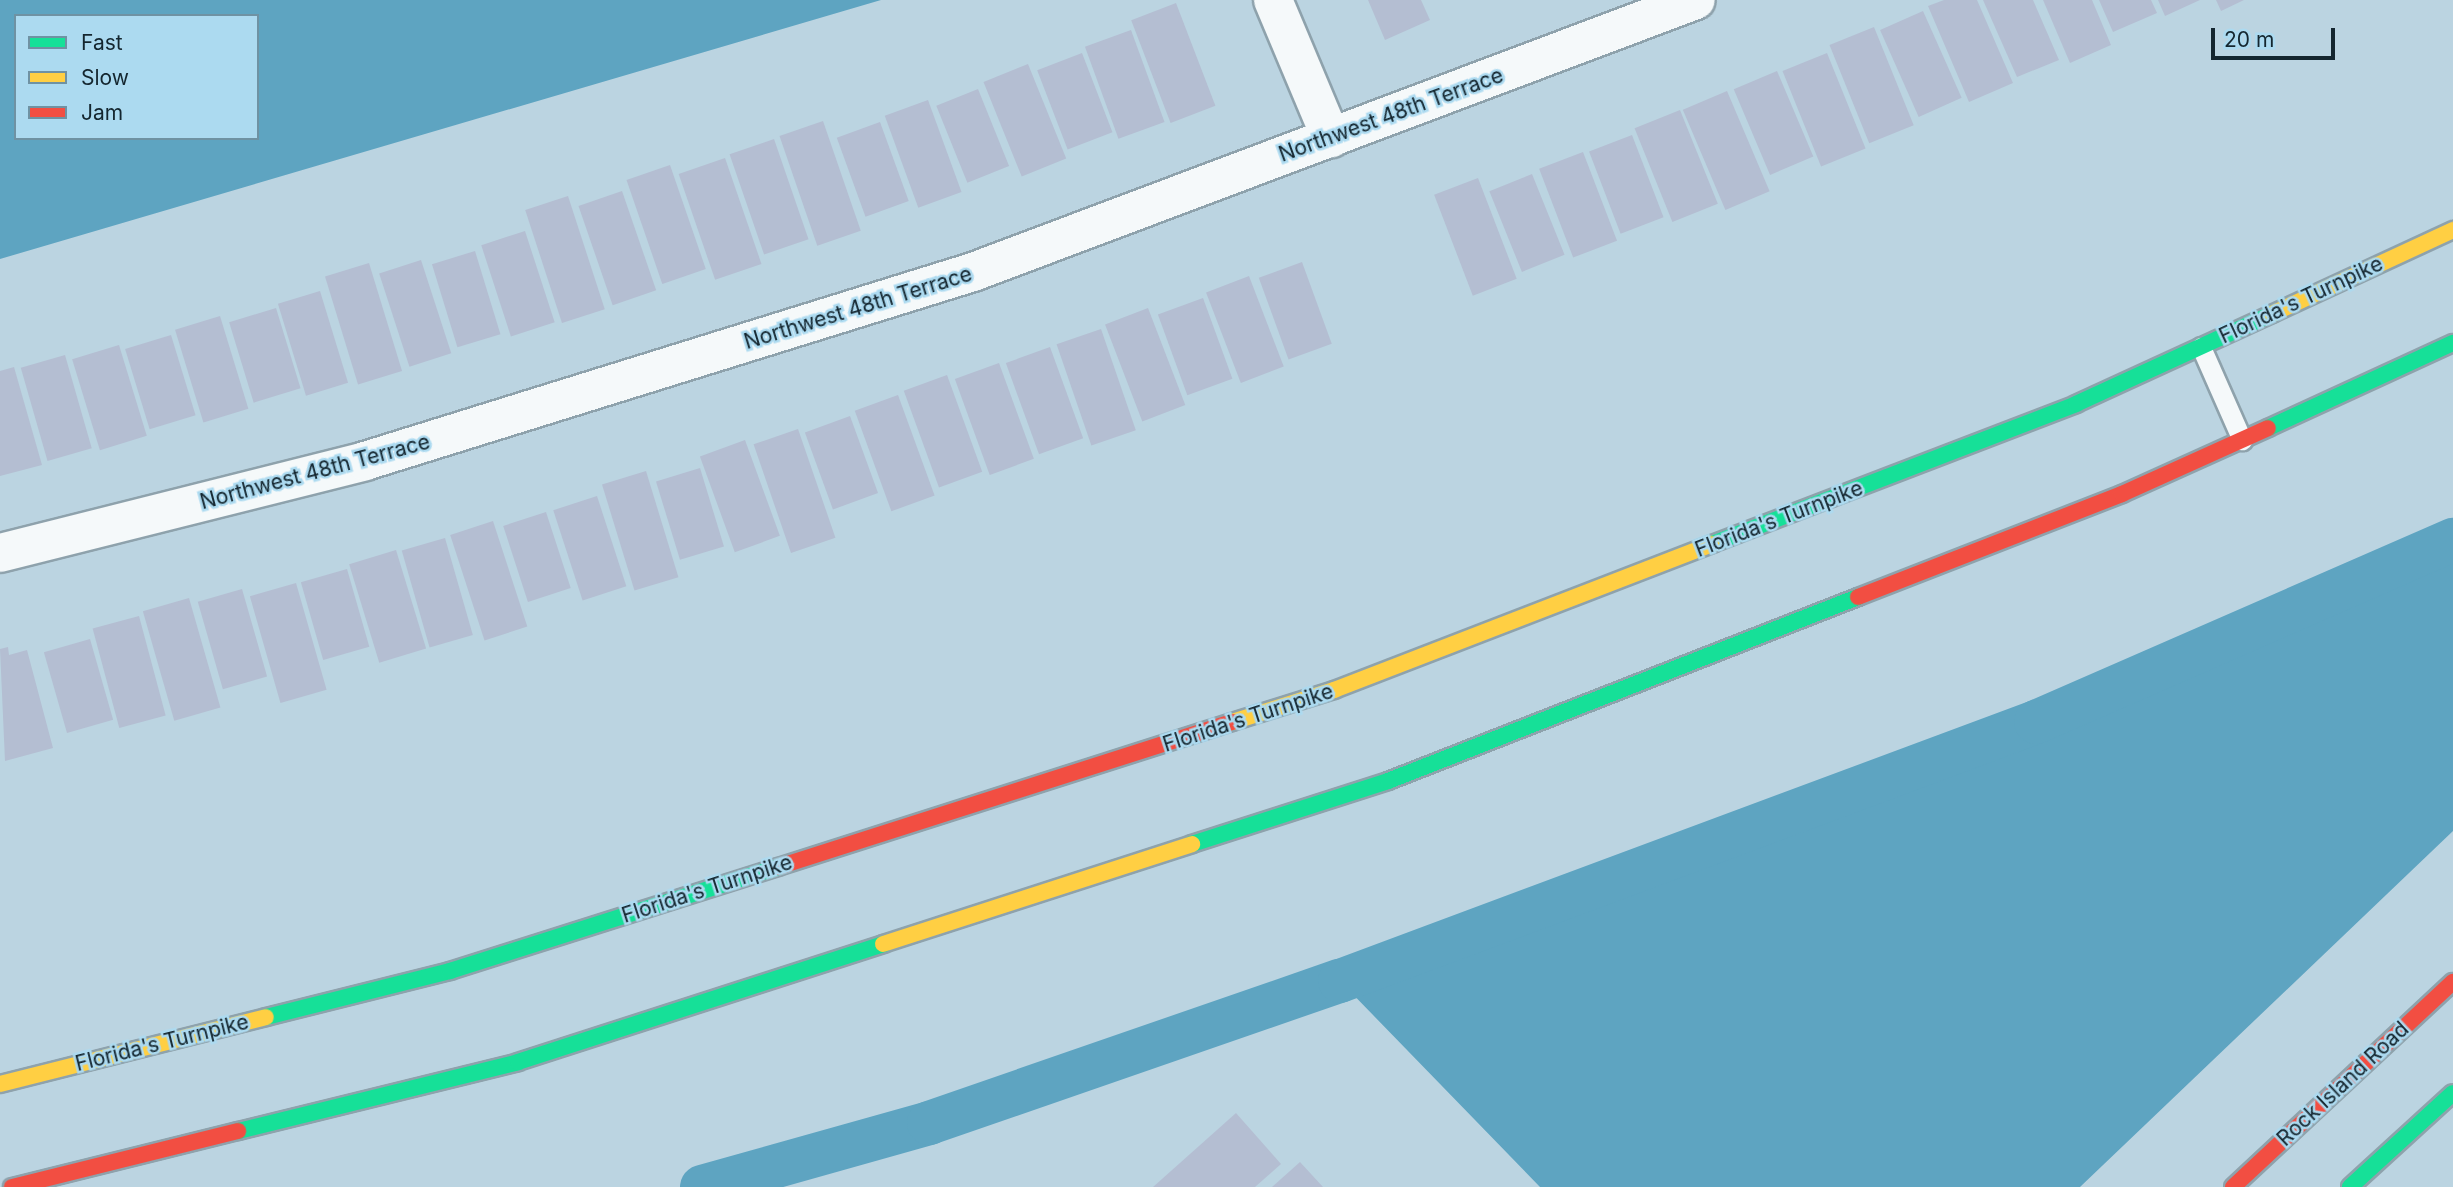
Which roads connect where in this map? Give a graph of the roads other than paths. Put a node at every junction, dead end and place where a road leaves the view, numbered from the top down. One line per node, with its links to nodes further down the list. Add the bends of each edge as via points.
1 (1273, 0): 3 (street)
2 (1696, 0): 3 (street, Northwest 48th Terrace)
3 (1331, 138): 8 (street, Northwest 48th Terrace, via 946,281 365,461)
4 (2453, 230): 6 (main road, Florida's Turnpike)
5 (2453, 343): 7 (main road)
6 (2201, 347): 7 (lane); 10 (main road, Florida's Turnpike, via 2076,404 1334,690 450,971)
7 (2242, 440): 12 (main road, via 2122,494 1388,781 518,1062)
8 (0, 553)
9 (2453, 982): 13 (main road, Rock Island Road)
10 (0, 1084)
11 (2453, 1093): 14 (main road)
12 (12, 1187)
13 (2233, 1187)
14 (2350, 1187)

